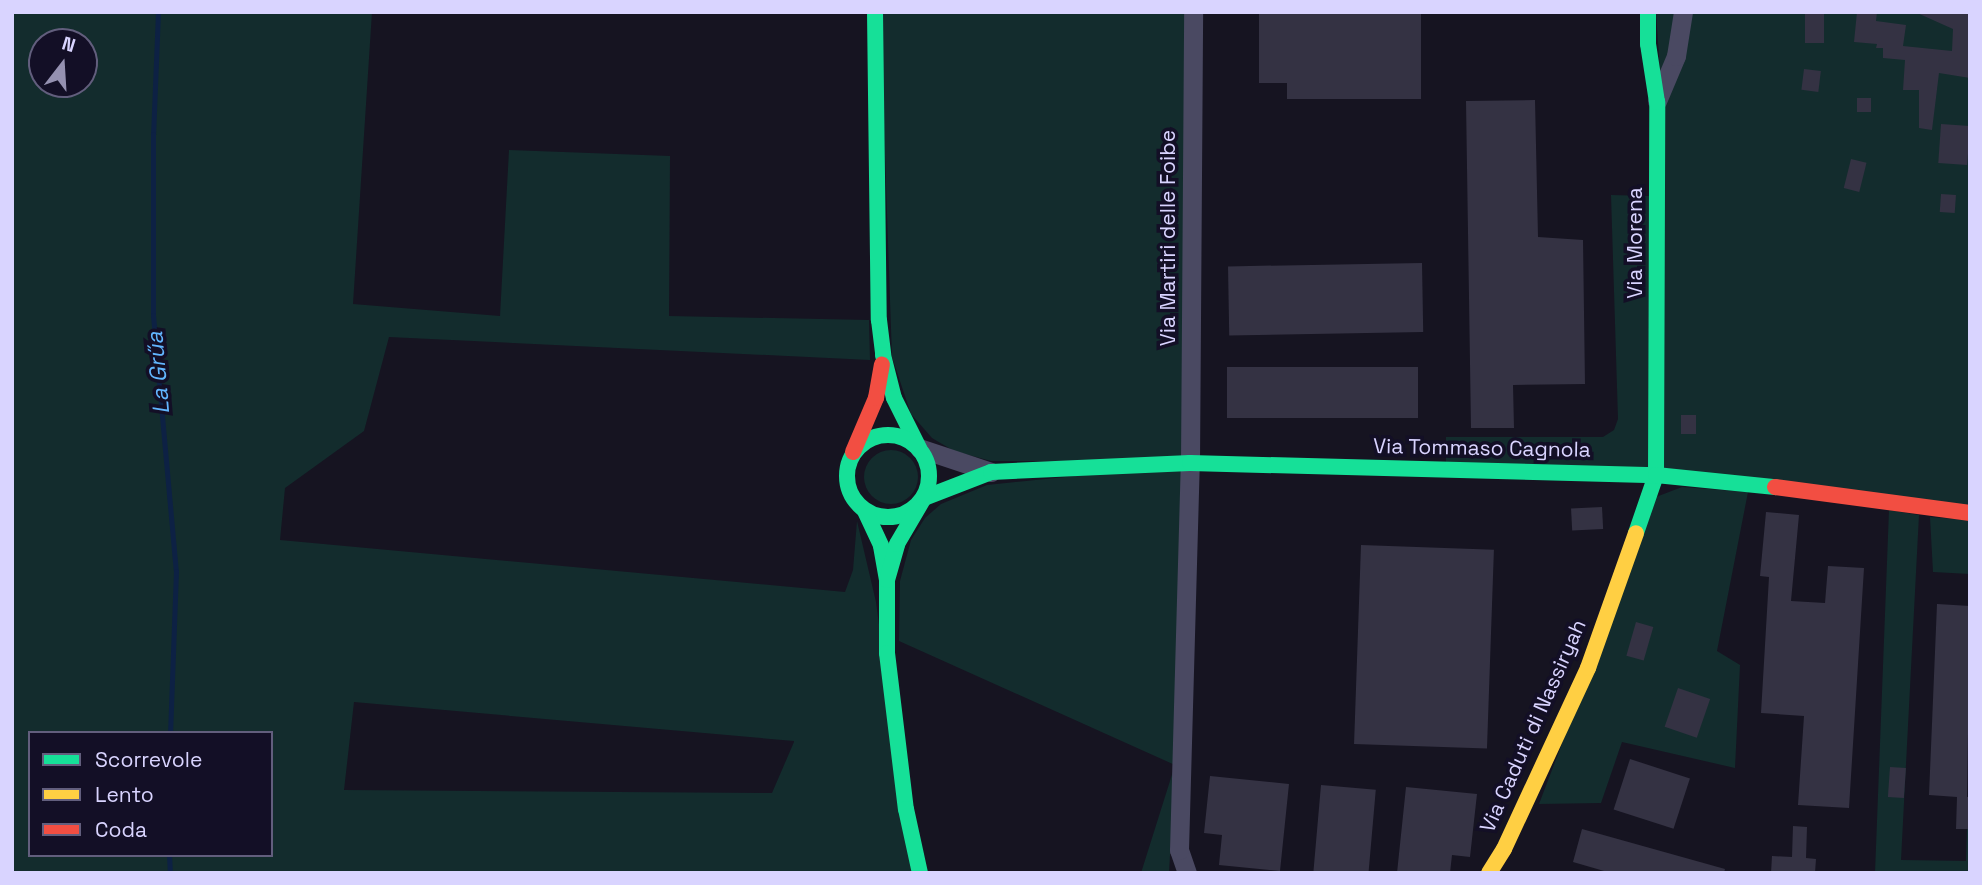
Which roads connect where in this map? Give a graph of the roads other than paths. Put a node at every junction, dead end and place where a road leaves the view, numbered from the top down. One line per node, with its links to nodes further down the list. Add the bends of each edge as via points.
1 (874, 12): 6 (street)
2 (1192, 12): 9 (street, Via Martiri delle Foibe)
3 (1648, 12): 5 (street, Via Morena)
4 (1683, 12): 5 (street, via 1676,56)
5 (1657, 102): 11 (street, Via Morena)
6 (883, 355): 7 (street, via 894,398); 8 (street, via 876,398)
7 (919, 448): 8 (street, via 899,436 878,436 863,443); 10 (street, Via Tommaso Cagnola); 12 (street, via 929,467 930,483)
8 (851, 457): 13 (street, via 846,480)
9 (1190, 463): 10 (street, Via Tommaso Cagnola); 11 (street, Via Tommaso Cagnola); 17 (street, via 1179,850)
10 (991, 472): 12 (street, Via Tommaso Cagnola)
11 (1656, 475): 14 (street, Via Tommaso Cagnola); 18 (street, Via Caduti di Nassiryah, via 1588,668)
12 (924, 498): 13 (street, via 896,518); 15 (street, via 897,544)
13 (864, 511): 15 (street, via 881,546)
14 (1970, 513)
15 (887, 580): 16 (street, via 887,653 906,808)
16 (920, 873)
17 (1187, 873)
18 (1489, 873)

